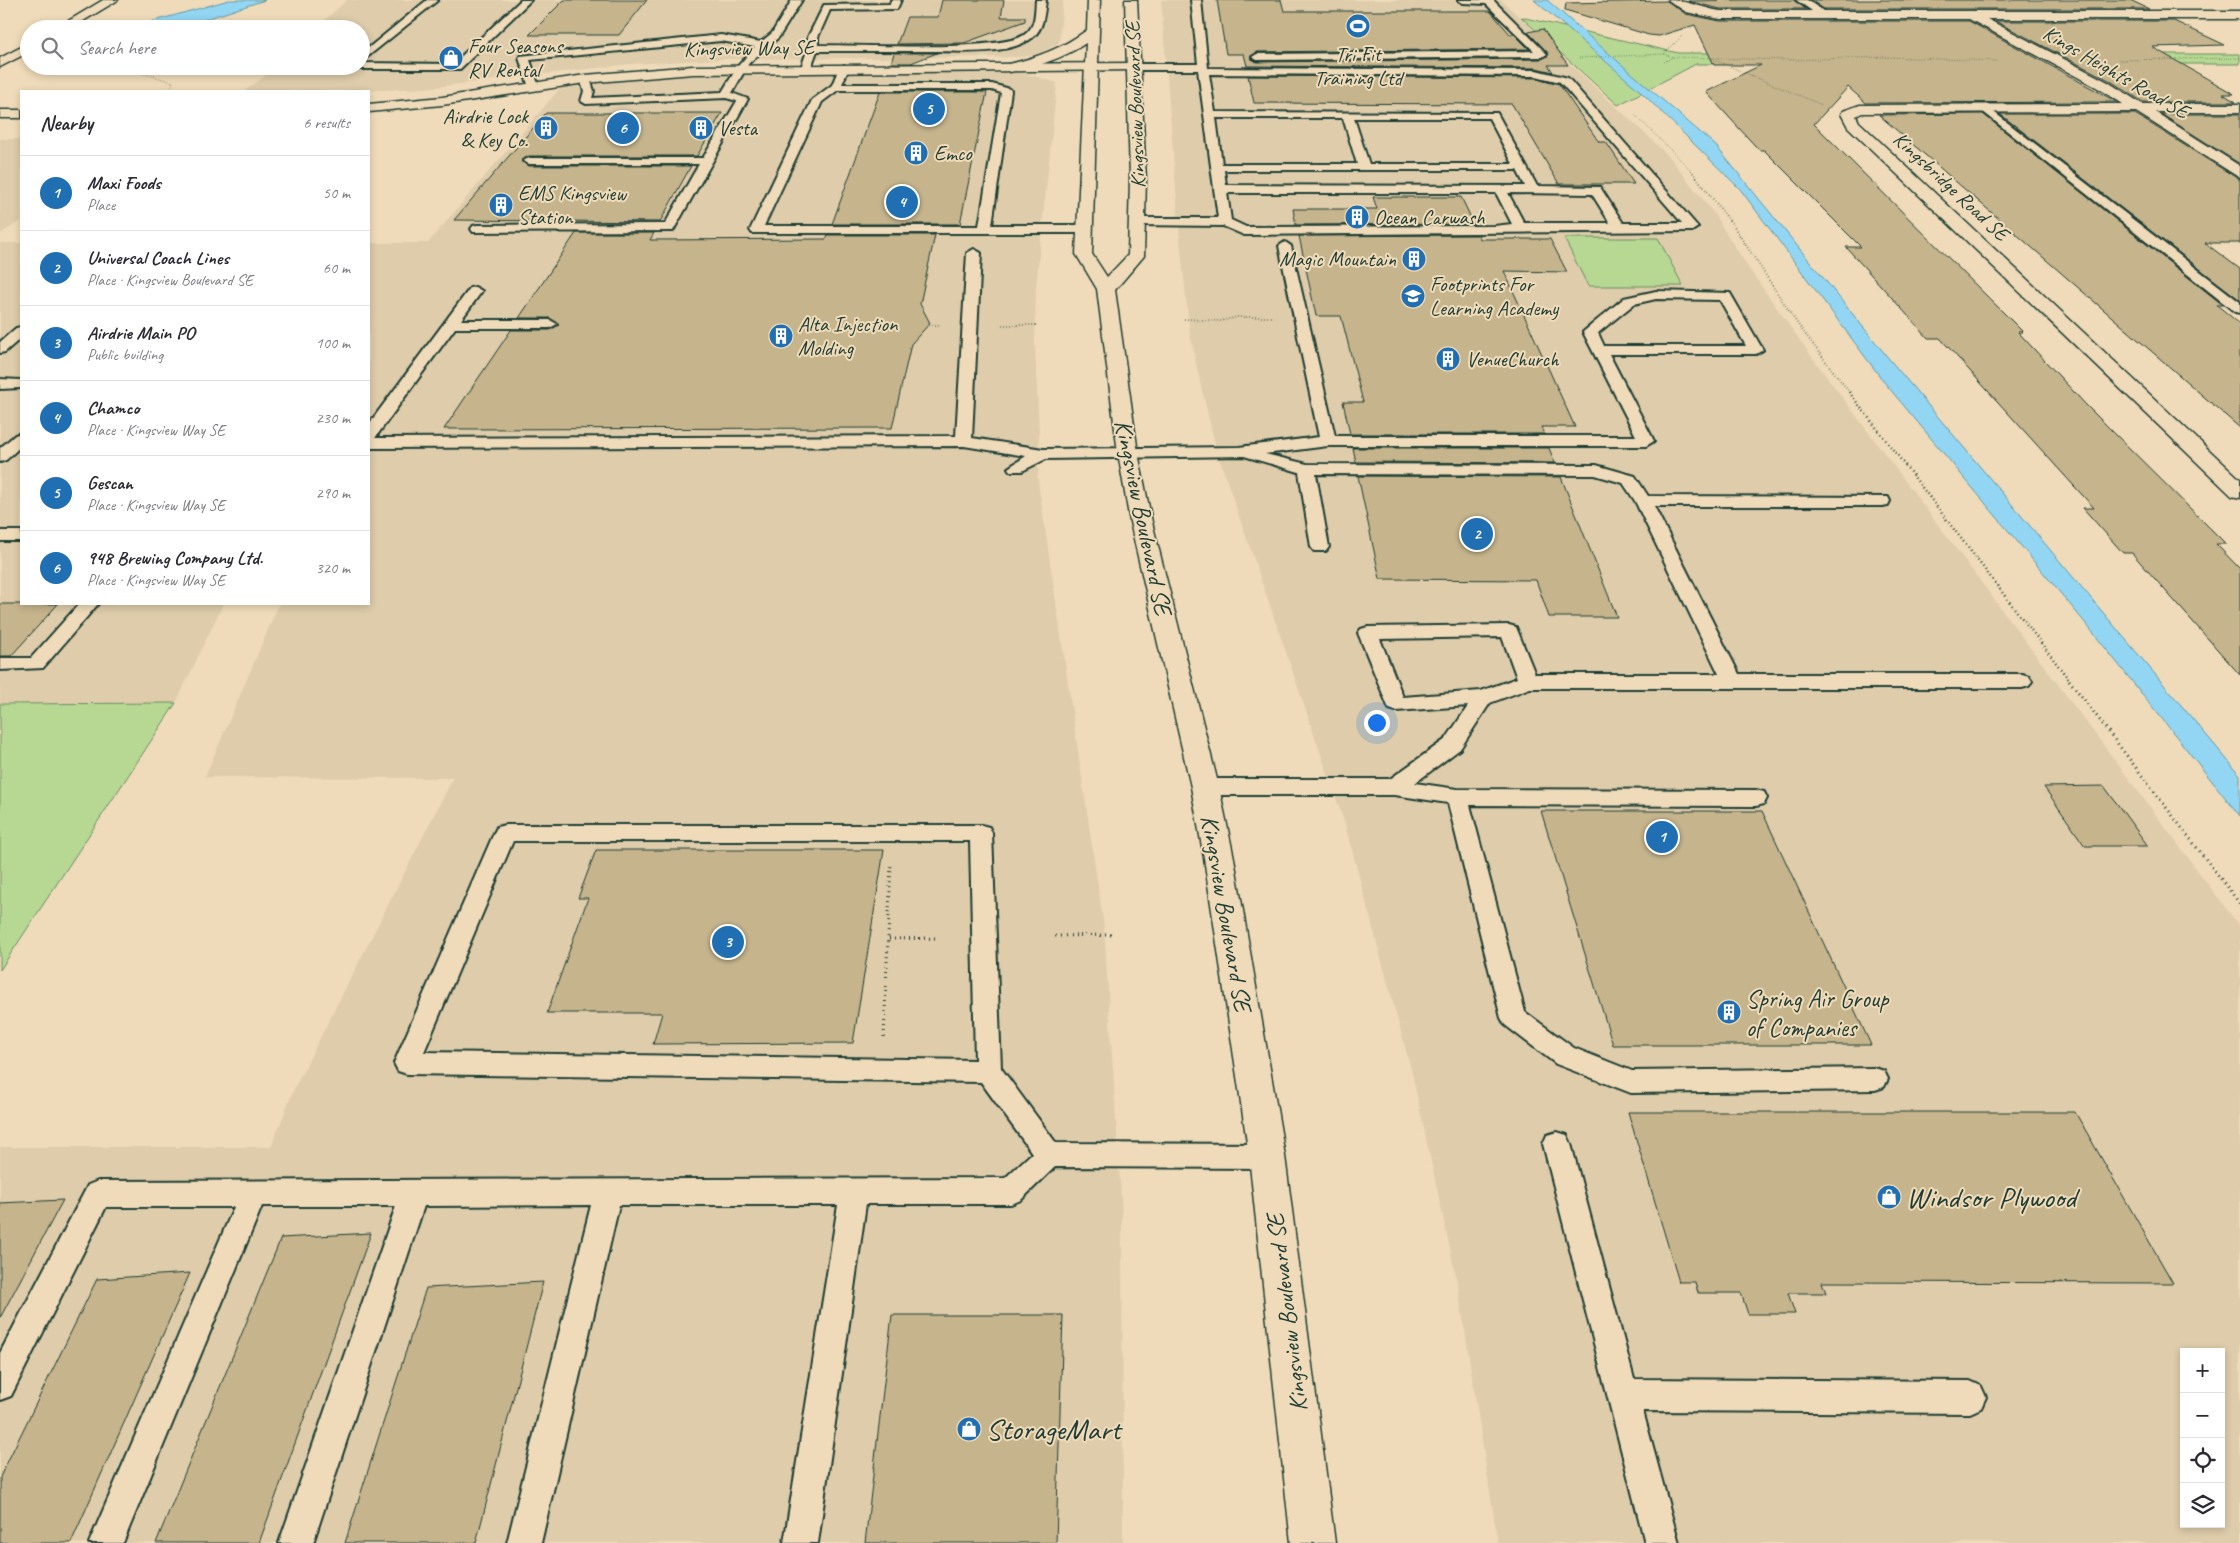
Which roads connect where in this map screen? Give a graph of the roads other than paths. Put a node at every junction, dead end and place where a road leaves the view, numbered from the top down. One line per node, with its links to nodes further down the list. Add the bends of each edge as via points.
1 (112, 0): 19 (street)
2 (433, 0): 24 (lane)
3 (526, 0): 28 (lane, via 456,67)
4 (797, 0): 21 (lane, via 776,35)
5 (896, 0): 22 (lane, via 894,7 827,7 813,38)
6 (1041, 0): 22 (lane, via 1038,25 1027,37 1005,45)
7 (1094, 0): 20 (street, Kingsview Boulevard SE)
8 (1131, 0): 29 (street, Kingsview Boulevard SE)
9 (1196, 0): 27 (lane)
10 (1463, 0): 25 (lane, via 1489,1 1542,54)
11 (1674, 0): 15 (street, via 1690,10 1710,14)
12 (1801, 0): 15 (lane)
13 (1947, 4): 16 (street, Kings Heights Road SE)
14 (2188, 4): 17 (street)
15 (1824, 15): 16 (street)
16 (1970, 15): 17 (street); 42 (street, Kings Heights Road SE, via 2103,85)
17 (2210, 15): 18 (street)
18 (2240, 15)
19 (77, 20)
20 (1092, 32): 33 (street, via 1060,55); 34 (street, Kingsview Boulevard SE)
21 (763, 45): 30 (lane, via 753,52); 36 (lane, via 721,38 524,58)
22 (814, 48): 31 (lane)
23 (20, 52): 26 (street)
24 (370, 52)
25 (1250, 57)
26 (0, 63)
27 (1205, 63): 29 (lane); 45 (lane); 59 (lane, via 1536,73 1564,80 1692,227)
28 (370, 66)
29 (1133, 67): 34 (street, Kingsview Way SE); 56 (street, Kingsview Boulevard SE)
30 (742, 68): 31 (street, Kingsview Way SE); 35 (street, Kingsview Way SE); 38 (lane, via 733,78)
31 (806, 68): 32 (street, Kingsview Way SE)
32 (844, 68): 33 (street, Kingsview Way SE); 37 (lane)
33 (1010, 68): 34 (street, Kingsview Way SE)
34 (1092, 68): 62 (street, Kingsview Boulevard SE)
35 (585, 80): 36 (street, Kingsview Way SE); 38 (lane, via 589,91 586,101)
36 (534, 87): 39 (street, Kingsview Way SE)
37 (836, 87): 61 (lane, via 992,87 1006,91); 61 (lane, via 817,100 756,230)
38 (726, 95): 48 (lane, via 743,98)
39 (370, 108)
40 (2240, 108): 42 (street, Kingsbridge Road SE)
41 (1986, 109): 42 (street, Kingsbridge Road SE); 67 (lane); 86 (street, Kingsbridge Road SE, via 1860,109 1848,114 1853,124)
42 (2141, 109): 52 (street, Kings Heights Road SE)
43 (0, 114): 44 (street)
44 (20, 114)
45 (1210, 115): 46 (lane); 49 (lane)
46 (1347, 115): 50 (lane); 51 (lane, via 1492,115)
47 (529, 161): 48 (lane)
48 (707, 161): 60 (lane, via 669,228)
49 (1217, 167): 50 (lane); 53 (lane)
50 (1364, 167): 51 (lane)
51 (1521, 167): 55 (lane)
52 (2240, 173)
53 (1220, 188): 54 (lane); 57 (lane)
54 (1500, 190): 55 (lane); 58 (lane)
55 (1533, 190): 59 (lane, via 1596,190)
56 (1138, 222): 57 (lane); 65 (street, Kingsview Boulevard SE, via 1136,256)
57 (1225, 222): 58 (lane, via 1244,230 1494,230)
58 (1520, 227): 59 (lane)
59 (1619, 227)
60 (477, 229)
61 (985, 230): 62 (lane)
62 (1085, 230): 65 (street, Kingsview Boulevard SE, via 1084,254)
63 (1285, 246): 78 (lane)
64 (974, 253): 77 (lane)
65 (1106, 289): 81 (street, Kingsview Boulevard SE)
66 (475, 291): 68 (lane)
67 (2240, 308)
68 (451, 324): 69 (lane); 75 (lane)
69 (550, 324)
70 (20, 332): 71 (lane)
71 (0, 348)
72 (1598, 350): 72 (lane, via 1590,332 1629,301 1656,295 1725,296 1756,350); 78 (lane, via 1646,441)
73 (0, 384): 74 (lane)
74 (20, 384)
75 (370, 434)
76 (20, 439): 83 (lane)
77 (964, 441): 79 (lane); 82 (lane)
78 (1328, 441): 80 (lane)
79 (370, 443)
80 (1239, 452): 81 (lane); 85 (lane)
81 (1128, 453): 82 (lane); 98 (street, Kingsview Boulevard SE, via 1141,522)
82 (1043, 454): 84 (lane)
83 (0, 458)
84 (1016, 468)
85 (1307, 469): 87 (lane, via 1596,470 1629,480); 91 (lane)
86 (2240, 491)
87 (1643, 501): 88 (lane); 94 (lane)
88 (1882, 501)
89 (0, 536): 90 (lane)
90 (20, 536)
91 (1320, 548)
92 (88, 605): 93 (lane, via 36,664)
93 (0, 664)
94 (1732, 680): 95 (lane); 96 (lane)
95 (2022, 680)
96 (1528, 681): 97 (lane); 97 (lane, via 1509,631 1368,633 1396,704)
97 (1484, 698): 99 (lane, via 1453,744)
98 (1204, 787): 99 (lane); 106 (street, Kingsview Boulevard SE, via 1219,858)
99 (1394, 787): 100 (lane)
100 (1457, 797): 101 (lane); 103 (lane, via 1514,1018 1566,1056 1630,1082)
101 (1756, 798)
102 (988, 1071): 102 (lane, via 980,833 505,833 407,1063); 105 (lane)
103 (1874, 1078)
104 (1558, 1144): 112 (lane)
105 (1049, 1155): 106 (lane); 107 (lane, via 1011,1191)
106 (1267, 1156): 118 (street, Kingsview Boulevard SE)
107 (854, 1192): 108 (lane); 117 (lane)
108 (608, 1193): 110 (lane); 116 (lane)
109 (254, 1194): 110 (lane); 111 (lane, via 98,1194); 114 (lane)
110 (414, 1194): 115 (lane)
111 (0, 1385)
112 (1624, 1395): 113 (lane); 119 (lane)
113 (1970, 1397)
114 (106, 1543)
115 (296, 1543)
116 (524, 1543)
117 (801, 1543)
118 (1313, 1543)
119 (1662, 1543)

